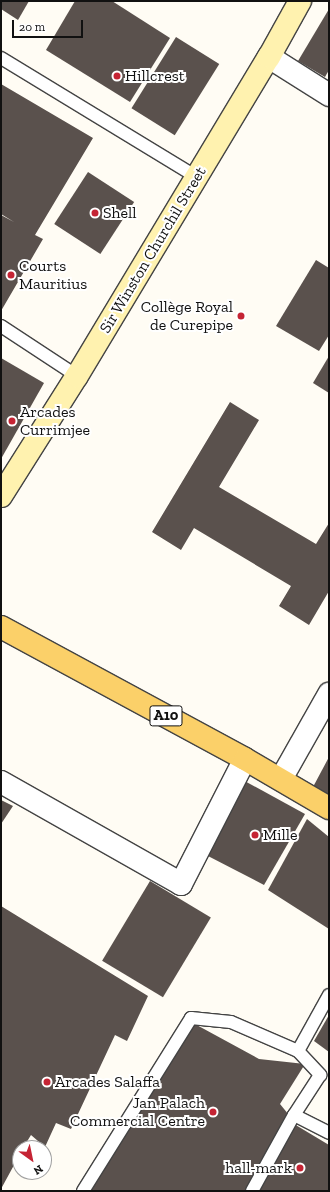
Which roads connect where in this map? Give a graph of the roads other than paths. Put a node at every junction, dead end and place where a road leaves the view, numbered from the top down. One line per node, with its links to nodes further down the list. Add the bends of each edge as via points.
1 (300, 1): 2 (street, Sir Winston Churchil Street)
2 (269, 57): 4 (street); 5 (street, Sir Winston Churchil Street)
3 (1, 58): 5 (lane)
4 (329, 95)
5 (197, 177): 7 (street, Sir Winston Churchil Street)
6 (1, 326): 7 (lane)
7 (77, 376): 8 (street, Sir Winston Churchil Street)
8 (1, 496)
9 (1, 627): 11 (main road, A10)
10 (329, 694): 12 (street)
11 (245, 759): 12 (main road, A10); 13 (street, via 180,884)
12 (281, 779): 14 (main road, A10)
13 (1, 782)
14 (329, 808)
15 (329, 995): 16 (lane)
16 (298, 1051): 17 (lane, via 320,1075); 19 (lane, via 231,1022 191,1018)
17 (294, 1115): 18 (lane); 20 (lane)
18 (329, 1133)
19 (83, 1191)
20 (252, 1191)

